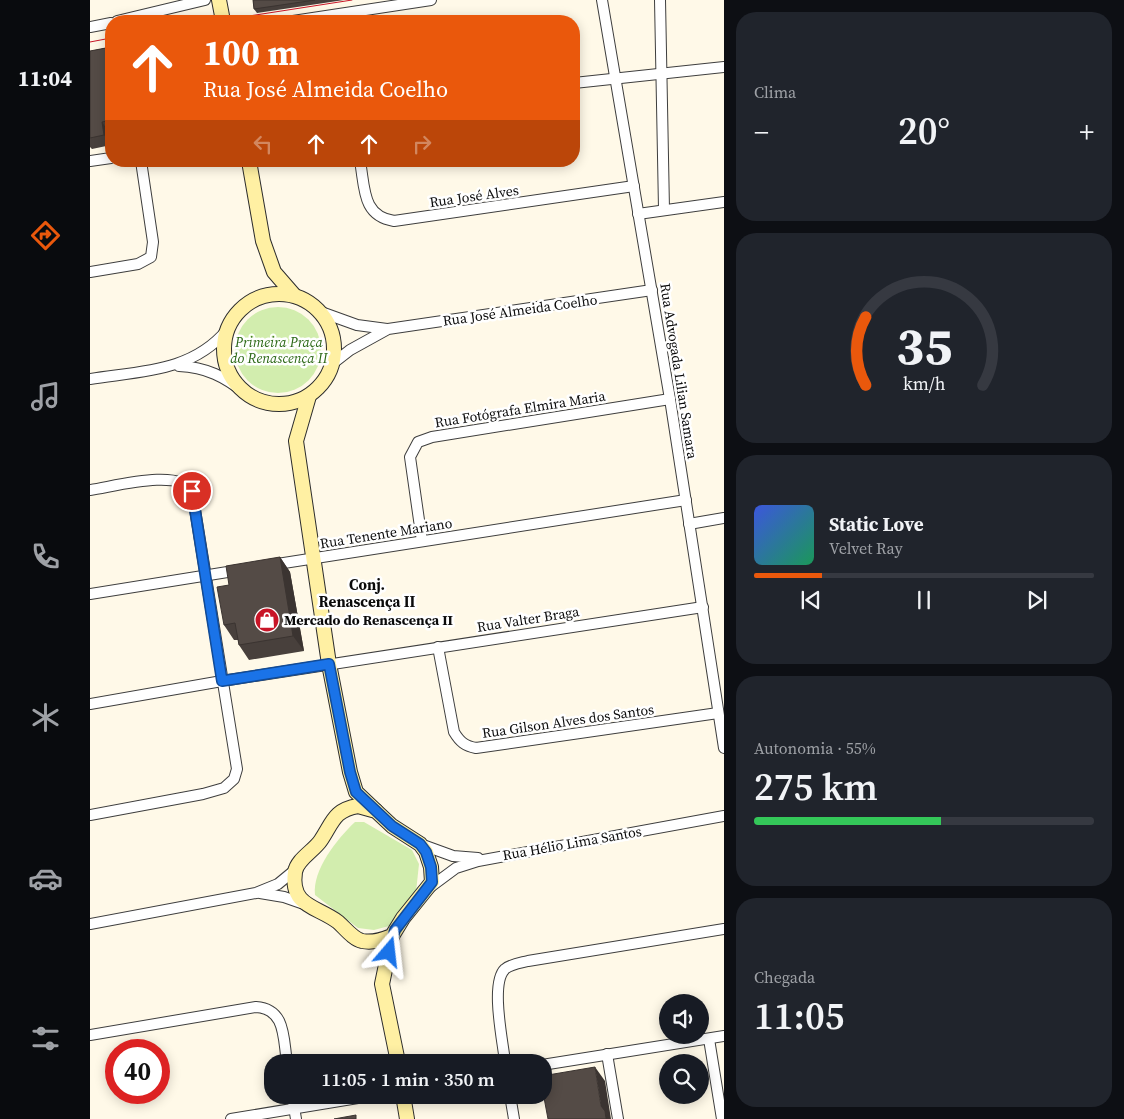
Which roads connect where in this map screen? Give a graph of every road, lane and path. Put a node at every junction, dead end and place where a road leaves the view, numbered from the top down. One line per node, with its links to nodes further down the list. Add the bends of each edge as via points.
1 (206, 0): 6 (street)
2 (218, 0): 7 (street)
3 (431, 0): 8 (street)
4 (602, 0): 13 (street, Rua Advogada Lilian Samara)
5 (660, 0): 12 (street)
6 (143, 15)
7 (222, 15)
8 (332, 15)
9 (105, 24): 10 (street)
10 (90, 27)
11 (724, 67): 12 (street)
12 (660, 74): 13 (street); 22 (street)
13 (614, 77): 14 (street); 20 (street, Rua Advogada Lilian Samara)
14 (580, 82)
15 (105, 159): 16 (street)
16 (90, 161)
17 (142, 167): 24 (street, via 153,242 151,257 138,264)
18 (250, 167): 26 (street, via 263,241 274,272)
19 (361, 167): 20 (street, Rua José Alves, via 368,205 380,218 394,221)
20 (634, 186): 23 (street, Rua Advogada Lilian Samara)
21 (724, 202): 22 (street)
22 (664, 209): 23 (street)
23 (638, 214): 25 (street, Rua Advogada Lilian Samara)
24 (90, 272)
25 (652, 290): 29 (street, Rua José Almeida Coelho); 35 (street, Rua Advogada Lilian Samara)
26 (294, 295): 27 (street, via 310,302); 28 (street, via 272,293 258,297 234,316)
27 (321, 312): 29 (street, via 357,325); 30 (street, via 334,340)
28 (227, 330): 31 (street, via 200,354); 33 (street, via 226,364 233,380)
29 (388, 330): 30 (street, via 350,350)
30 (332, 364): 34 (street, via 326,379)
31 (171, 366): 32 (street); 33 (street, via 216,373)
32 (90, 379)
33 (245, 393): 34 (street, via 272,404)
34 (309, 396): 41 (street, via 296,441)
35 (670, 399): 37 (street, Rua Advogada Lilian Samara); 40 (street, Rua Fotógrafa Elmira Maria, via 432,437 418,442 410,453)
36 (90, 490): 42 (street, via 167,479 185,484 192,491)
37 (686, 500): 39 (street, Rua Advogada Lilian Samara); 40 (street, Rua Tenente Mariano)
38 (724, 518): 39 (street)
39 (689, 524): 44 (street, Rua Advogada Lilian Samara)
40 (422, 542): 41 (street, Rua Tenente Mariano)
41 (313, 558): 42 (street, Rua Tenente Mariano); 46 (street)
42 (205, 576): 43 (street, Rua Tenente Mariano); 47 (street)
43 (90, 594)
44 (703, 607): 45 (street, Rua Valter Braga); 49 (street, Rua Advogada Lilian Samara)
45 (438, 647): 46 (street, Rua Valter Braga); 49 (street, Rua Gilson Alves dos Santos, via 454,732 458,739 476,748)
46 (329, 664): 47 (street, Rua Valter Braga); 51 (street, via 356,792)
47 (222, 681): 48 (street, Rua Valter Braga); 52 (street, via 237,769 234,779 228,785 203,794)
48 (90, 704)
49 (718, 713): 50 (street, Rua Advogada Lilian Samara)
50 (724, 748)
51 (376, 811): 54 (street); 56 (street, via 358,806 346,808 332,819 320,842)
52 (90, 815)
53 (724, 816): 55 (street, Rua Hélio Lima Santos)
54 (420, 844): 55 (street, via 461,857); 57 (street, via 431,867 432,882)
55 (499, 856): 57 (street, Rua Hélio Lima Santos, via 456,868)
56 (295, 870): 58 (street, via 278,884); 59 (street, via 296,893)
57 (426, 890): 62 (street)
58 (256, 893): 59 (street, via 284,896); 60 (street)
59 (304, 904): 62 (street, via 337,921 360,940 370,942)
60 (90, 924)
61 (724, 929): 69 (street, via 528,961 507,968 500,976 498,990)
62 (392, 936): 68 (street, via 382,984)
63 (90, 1035): 67 (street, via 264,1007 275,1013 282,1026)
64 (724, 1036): 65 (street)
65 (709, 1039): 82 (street)
66 (675, 1044): 70 (street)
67 (286, 1054)
68 (396, 1054)
69 (504, 1054)
70 (607, 1054): 71 (street); 81 (street)
71 (552, 1063)
72 (293, 1104): 76 (street)
73 (319, 1104): 76 (street)
74 (404, 1104): 79 (street)
75 (512, 1104): 80 (street)
76 (294, 1108): 77 (street); 78 (street)
77 (231, 1119)
78 (296, 1119)
79 (407, 1119)
80 (514, 1119)
81 (618, 1119)
82 (722, 1119)

